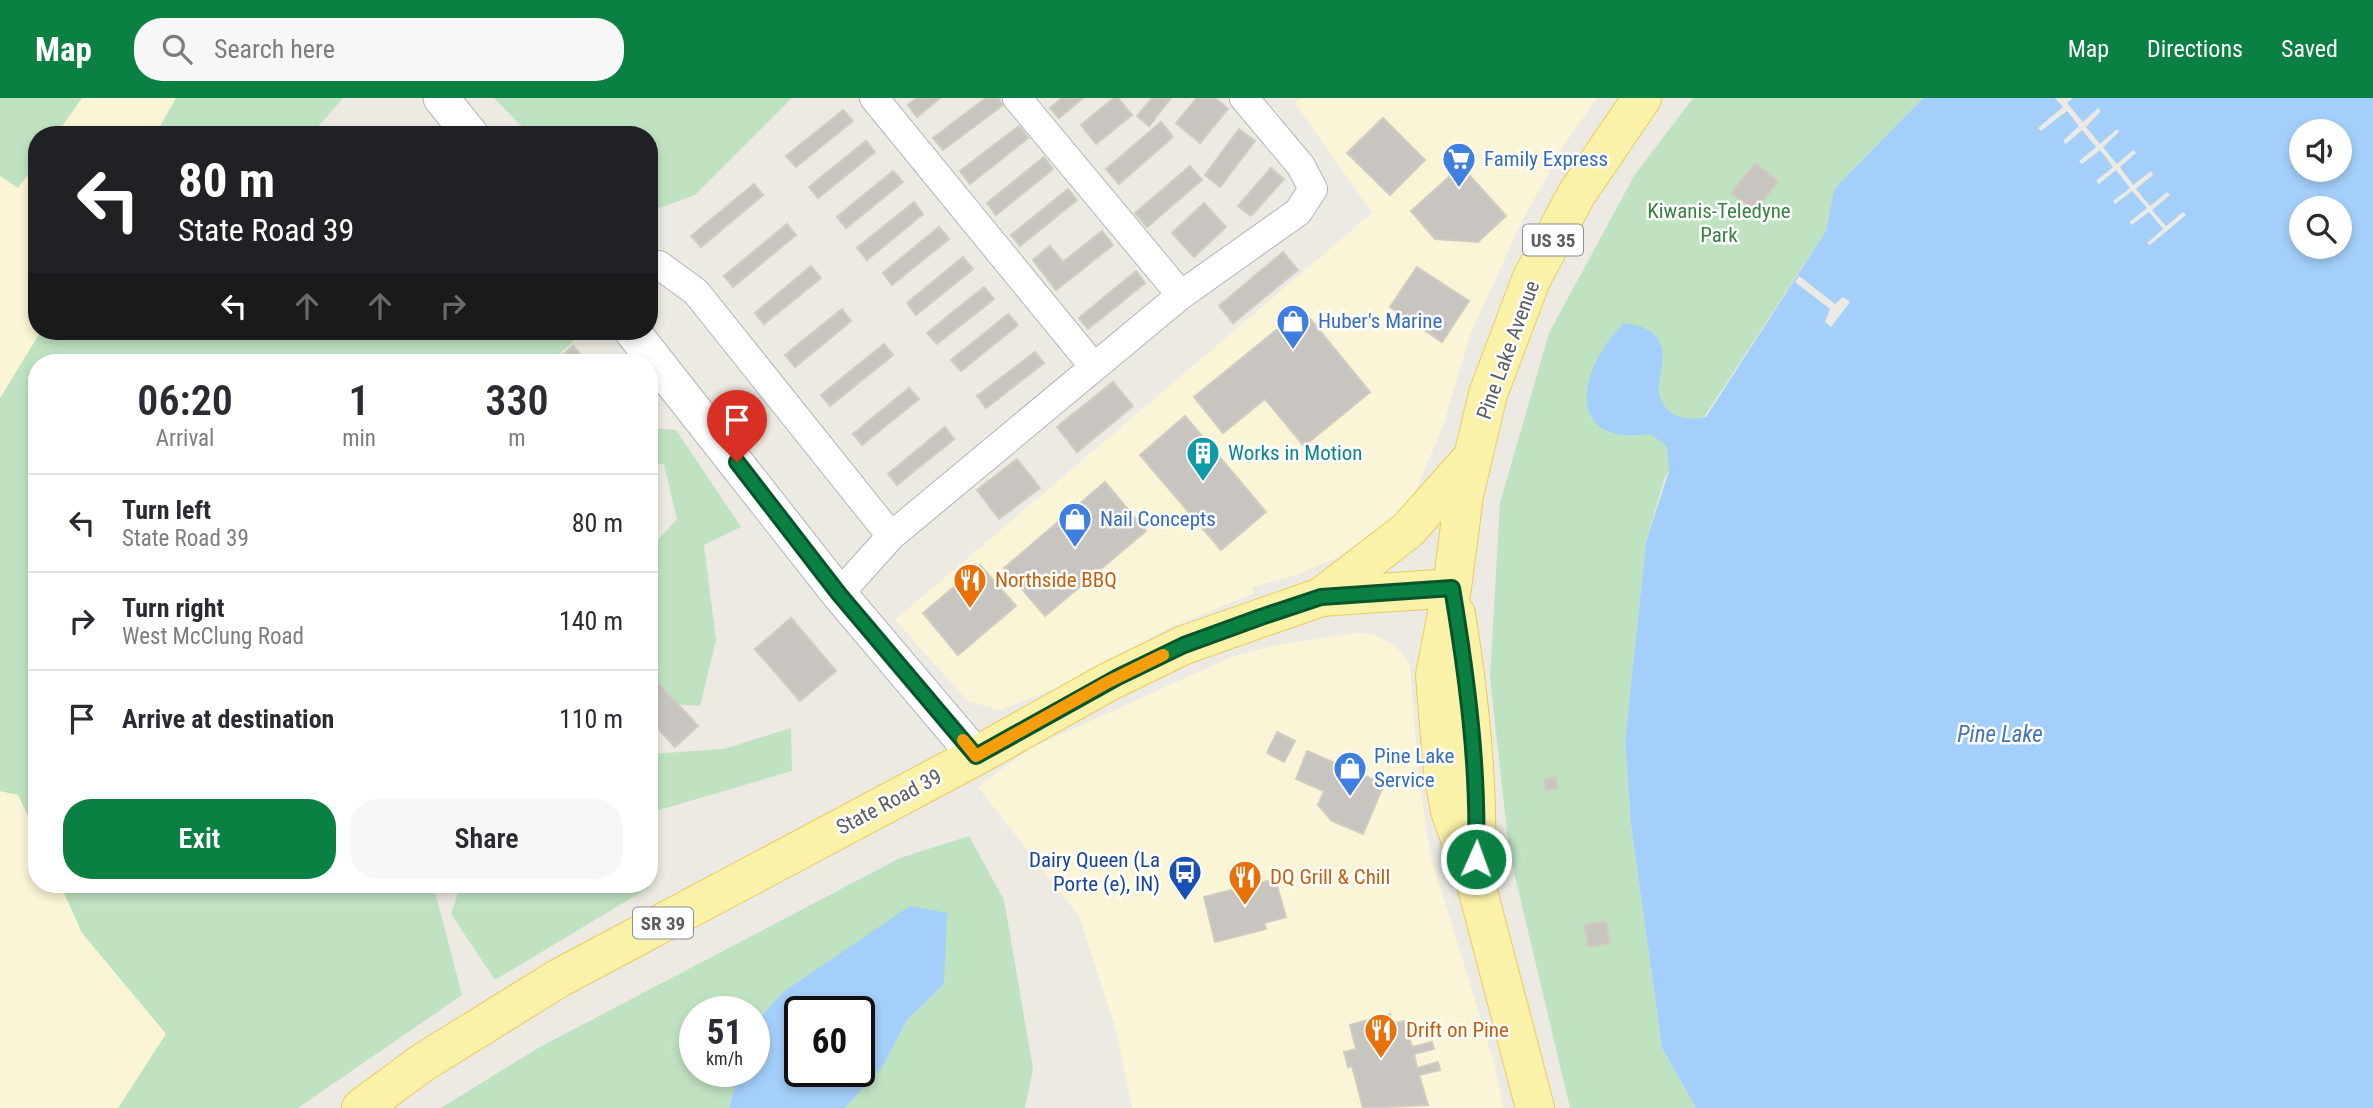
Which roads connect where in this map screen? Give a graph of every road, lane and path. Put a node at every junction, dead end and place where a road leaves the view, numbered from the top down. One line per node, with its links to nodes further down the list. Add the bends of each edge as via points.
1 (441, 98): 6 (street)
2 (874, 98): 12 (street)
3 (1017, 98): 8 (street)
4 (1244, 98): 8 (street, via 1301,166 1313,189 1298,212)
5 (1642, 98): 13 (main road, Pine Lake Avenue / US 35, via 1576,195 1525,293 1488,394)
6 (464, 126)
7 (659, 265): 14 (street, via 696,292)
8 (1181, 295): 12 (street)
9 (639, 340): 10 (street)
10 (650, 354)
11 (658, 364): 16 (street)
12 (1094, 367): 14 (street)
13 (1473, 457): 15 (main road, Pine Lake Avenue / US 35); 17 (main road, via 1408,530)
14 (891, 536): 16 (street)
15 (1452, 588): 17 (main road, State Road 39 / SR 39); 20 (main road, Pine Lake Avenue / US 35, via 1467,683 1477,817 1475,880)
16 (839, 594): 18 (street)
17 (1321, 597): 18 (main road, State Road 39 / SR 39, via 1184,645)
18 (976, 756): 19 (main road, State Road 39 / SR 39, via 559,978 422,1063)
19 (361, 1108)
20 (1535, 1108)

